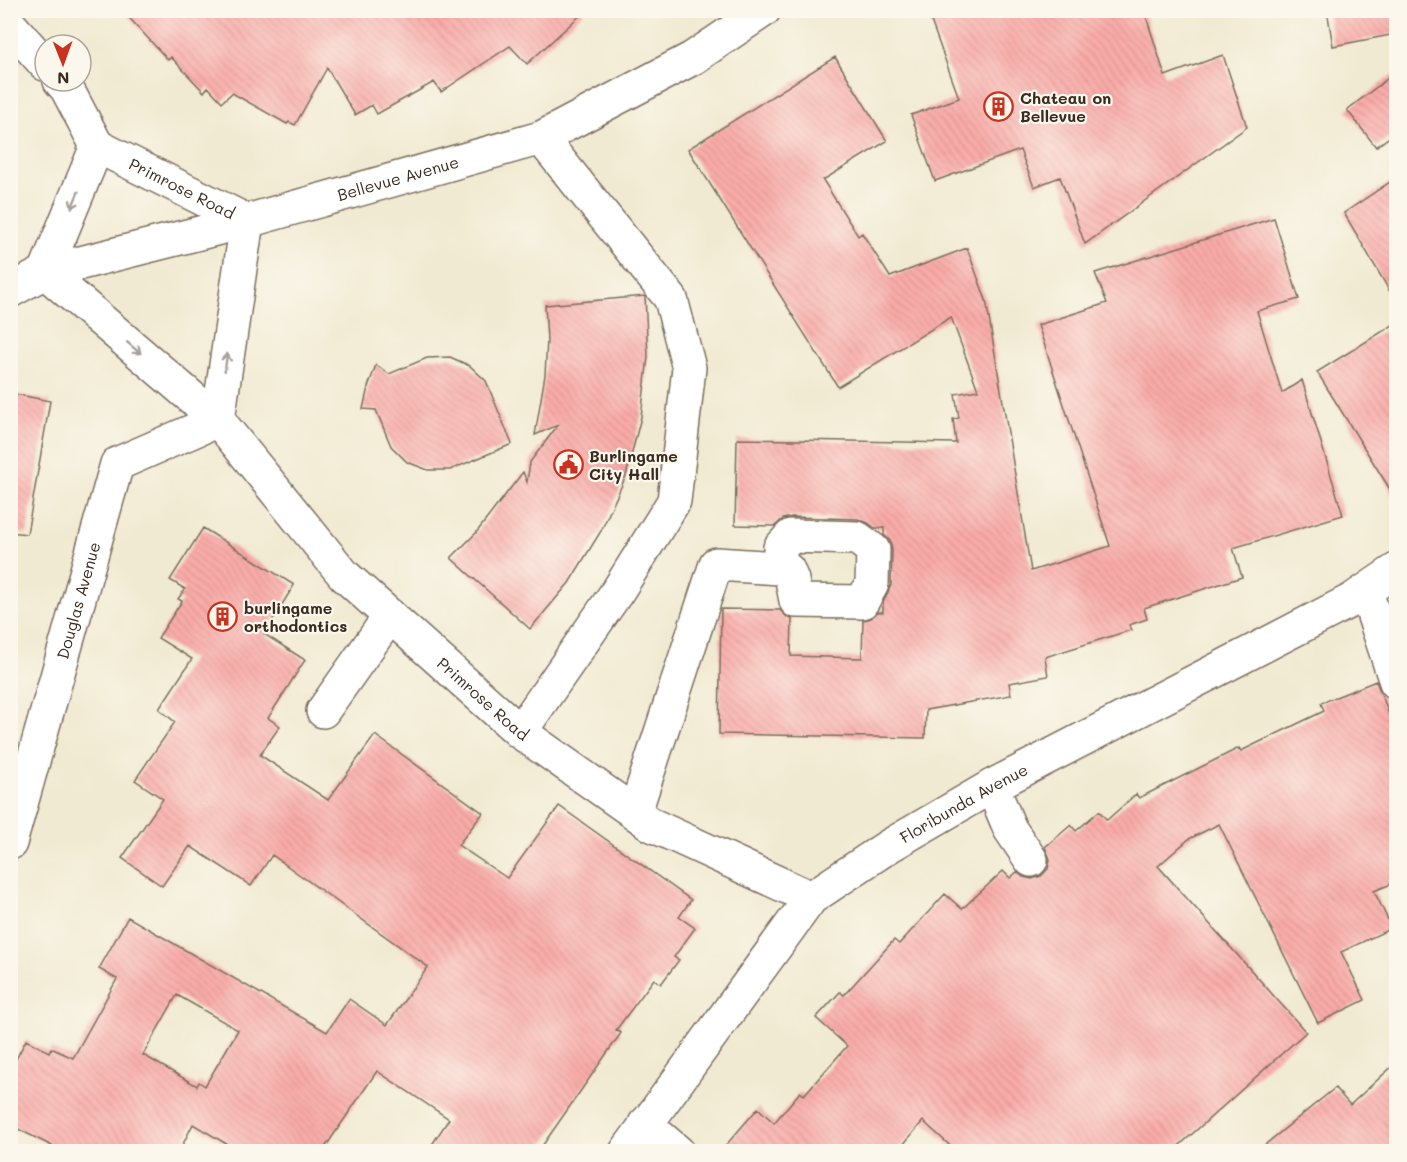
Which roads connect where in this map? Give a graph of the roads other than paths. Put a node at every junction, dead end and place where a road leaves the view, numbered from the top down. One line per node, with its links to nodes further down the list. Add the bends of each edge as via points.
1 (764, 10): 5 (street, Bellevue Avenue, via 693,58)
2 (10, 25): 3 (street)
3 (33, 51)
4 (69, 93): 6 (street)
5 (541, 138): 7 (street, Bellevue Avenue); 17 (street, via 671,299 689,368 674,501 619,589)
6 (97, 146): 7 (street, Primrose Road); 8 (street, one-way to 8)
7 (247, 221): 8 (street, Bellevue Avenue); 10 (street, Primrose Road, one-way to 7)
8 (45, 272): 9 (street, Bellevue Avenue); 10 (street, Primrose Road, one-way to 10)
9 (10, 291)
10 (218, 420): 14 (street, Primrose Road, via 344,575); 20 (street, Douglas Avenue, via 117,464)
11 (780, 568): 19 (street, via 716,564)
12 (1396, 570): 13 (street, Floribunda Avenue)
13 (1372, 597): 15 (street); 18 (street, Floribunda Avenue)
14 (390, 616): 16 (street); 17 (street, Primrose Road)
15 (1396, 682)
16 (323, 711)
17 (520, 732): 19 (street, Primrose Road)
18 (992, 786): 21 (street, via 1010,829); 22 (street, Floribunda Avenue, via 889,846)
19 (634, 812): 22 (street, Primrose Road, via 652,825)
20 (10, 843)
21 (1031, 860)
22 (811, 898): 23 (street, Floribunda Avenue)
23 (645, 1124): 24 (street, Floribunda Avenue); 25 (street)
24 (626, 1152)
25 (678, 1152)

